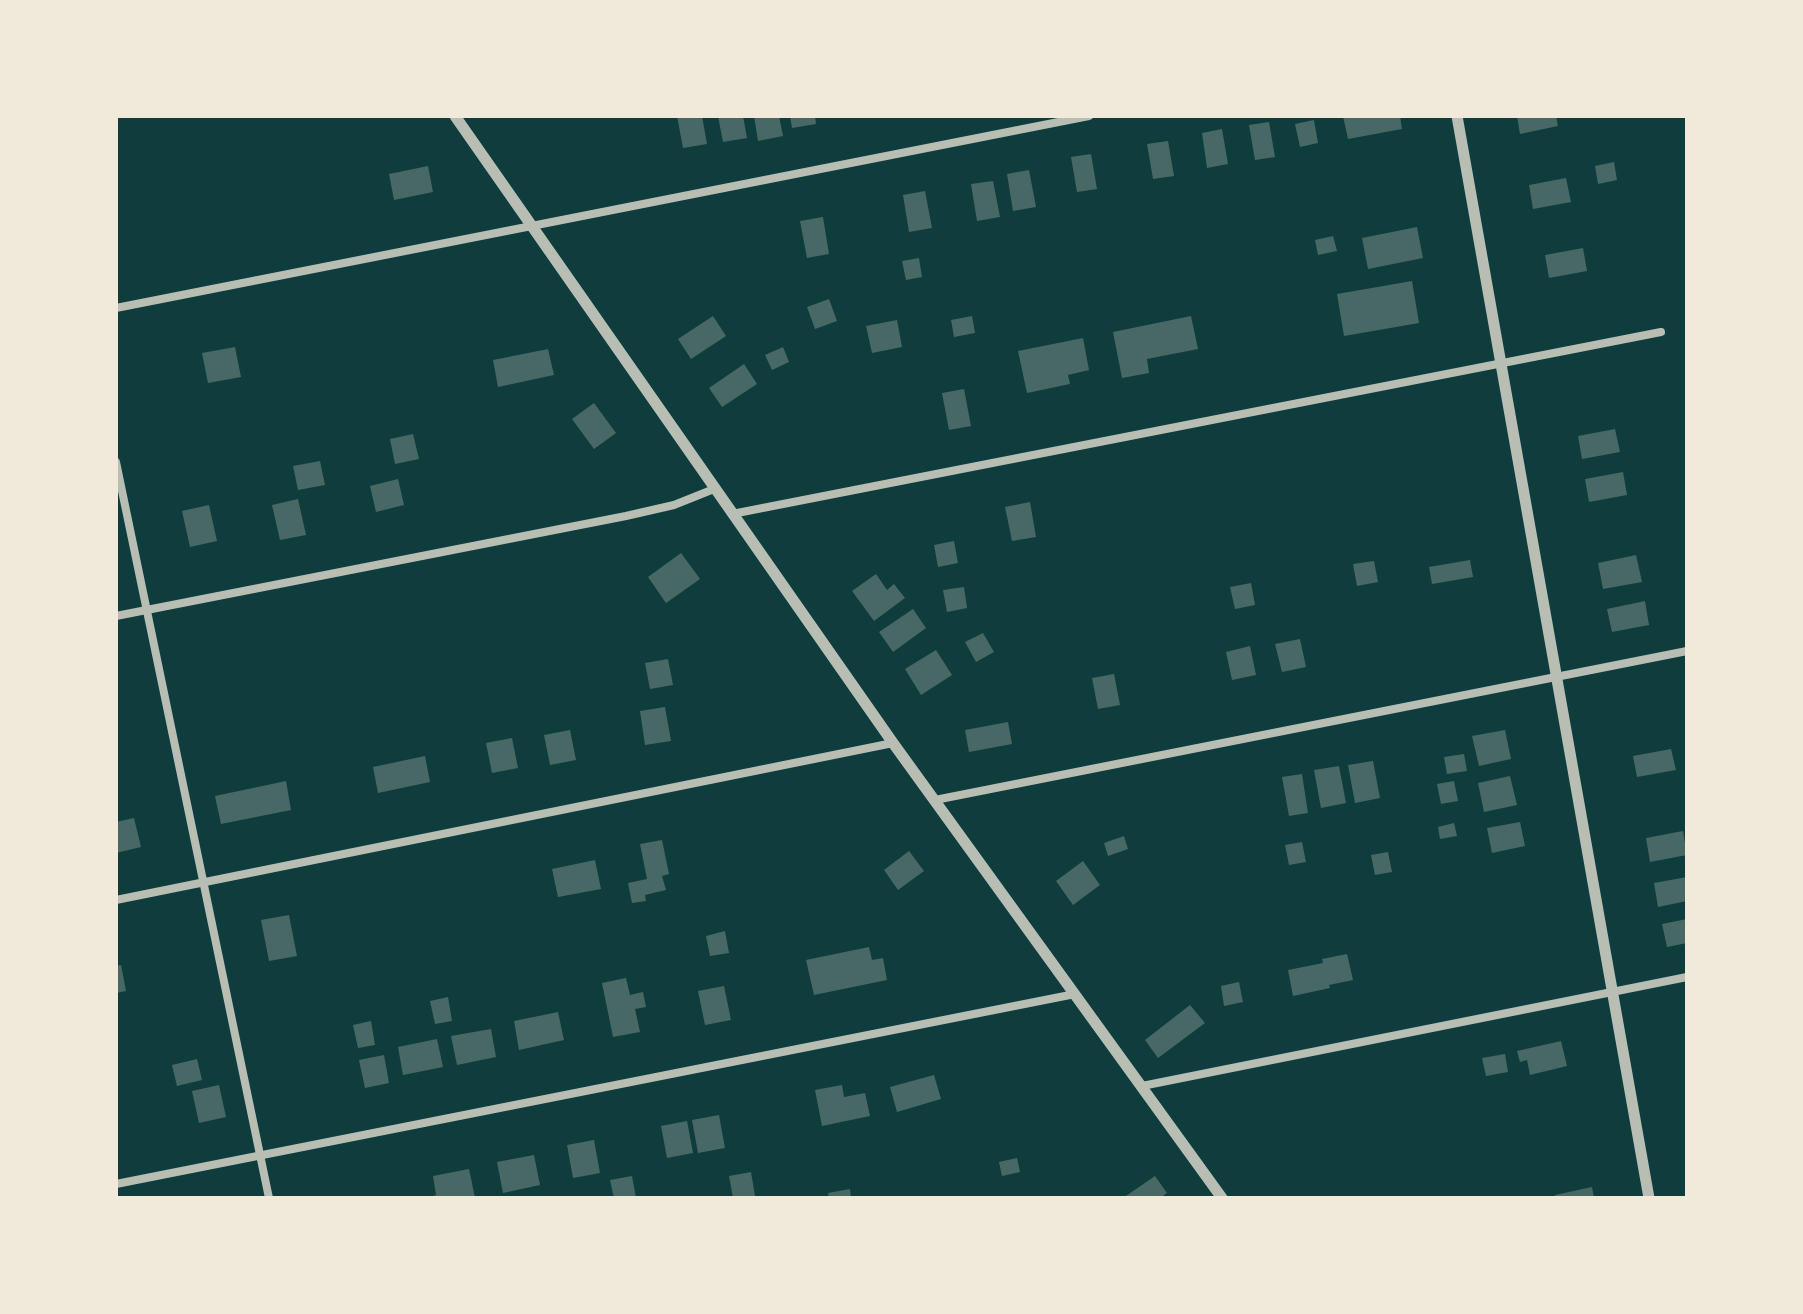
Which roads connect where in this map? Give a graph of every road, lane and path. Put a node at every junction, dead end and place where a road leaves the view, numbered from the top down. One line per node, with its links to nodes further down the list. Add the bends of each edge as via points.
1 (455, 116): 4 (street)
2 (1089, 116): 4 (street)
3 (1457, 116): 7 (street)
4 (532, 227): 5 (street); 9 (street)
5 (116, 308)
6 (1661, 332): 7 (street)
7 (1501, 362): 10 (street); 14 (street)
8 (116, 462): 11 (street)
9 (714, 489): 10 (street); 11 (street, via 626,516)
10 (732, 514): 15 (street)
11 (148, 610): 12 (street); 17 (street)
12 (116, 616)
13 (1687, 651): 14 (street)
14 (1557, 677): 16 (street); 20 (street)
15 (893, 743): 16 (street); 17 (street)
16 (935, 800): 21 (street)
17 (203, 883): 18 (street); 23 (street)
18 (116, 900)
19 (1687, 977): 20 (street)
20 (1612, 992): 22 (street); 27 (street)
21 (1075, 994): 22 (street); 23 (street)
22 (1142, 1086): 26 (street)
23 (260, 1156): 24 (street); 25 (street)
24 (116, 1184)
25 (269, 1198)
26 (1222, 1198)
27 (1649, 1198)

